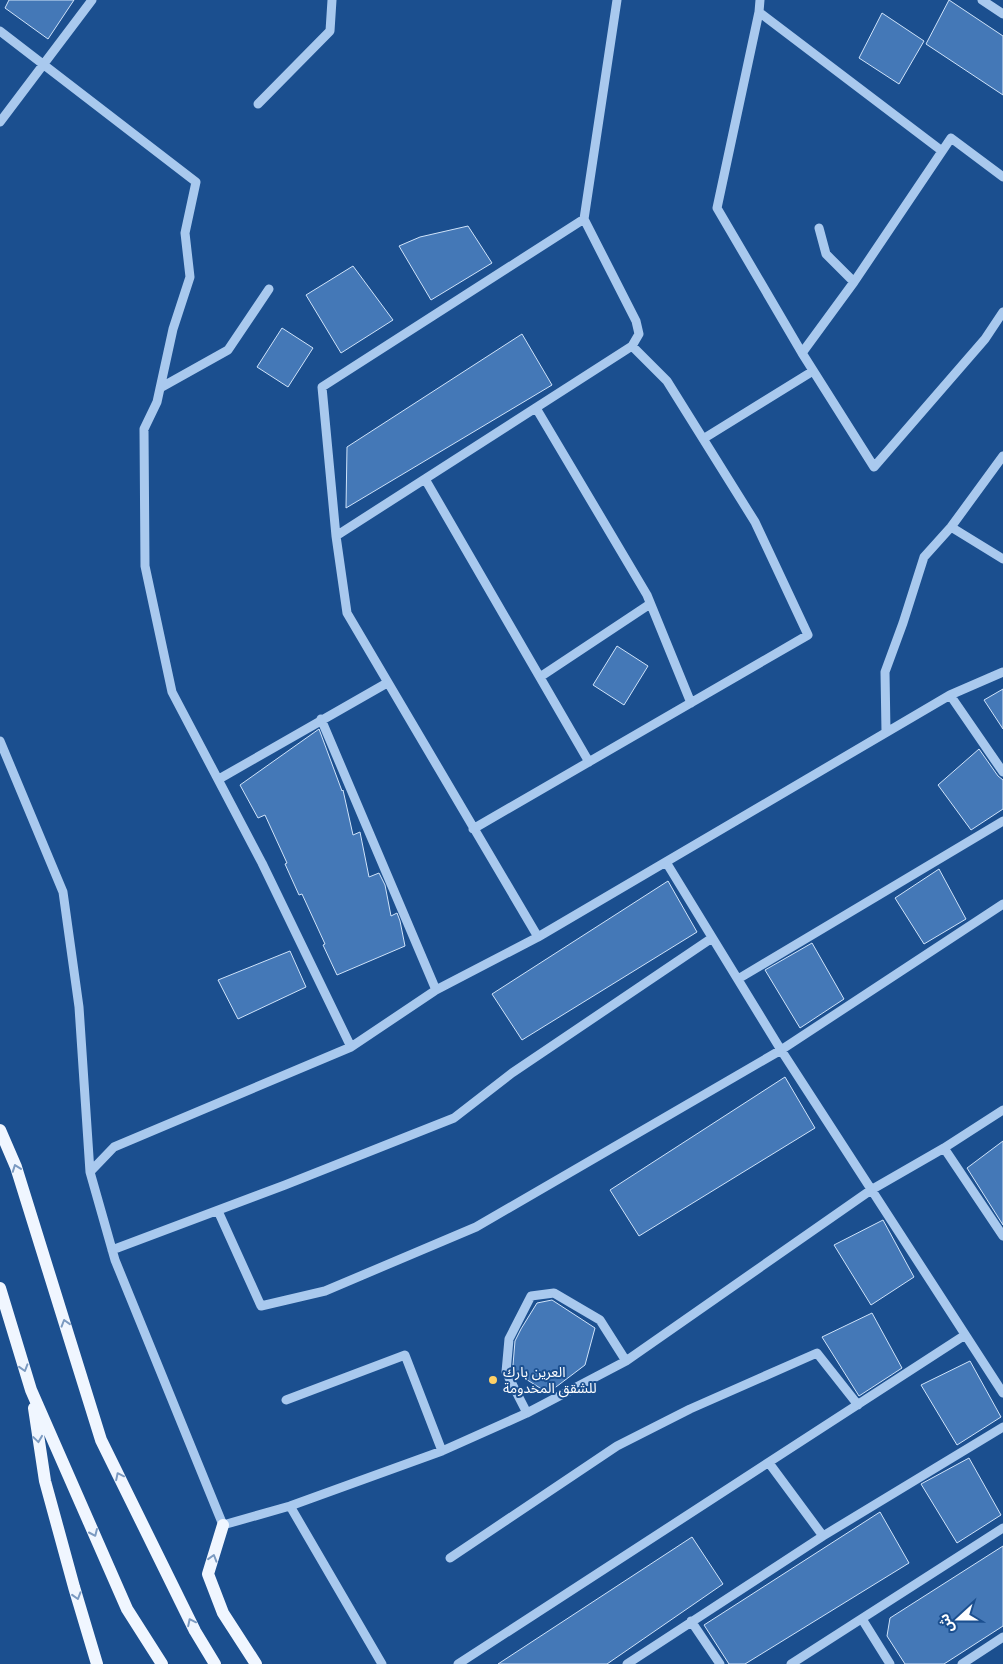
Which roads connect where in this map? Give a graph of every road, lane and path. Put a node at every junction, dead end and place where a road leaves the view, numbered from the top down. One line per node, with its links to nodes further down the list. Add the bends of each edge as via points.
1 (92, 0): 9 (street)
2 (332, 0): 10 (street, via 330,30)
3 (617, 0): 14 (street)
4 (760, 0): 6 (street)
5 (984, 1): 7 (street)
6 (759, 12): 12 (street); 20 (street, via 717,208)
7 (1003, 14)
8 (0, 31): 9 (street)
9 (43, 64): 11 (street); 22 (street, via 196,182 185,233 190,277 172,329)
10 (258, 104)
11 (0, 122)
12 (942, 151): 13 (street, via 951,138); 16 (street)
13 (1003, 177)
14 (584, 219): 19 (street, via 636,322 639,334); 28 (street, via 322,388)
15 (819, 228): 16 (street, via 826,254)
16 (854, 282): 20 (street)
17 (269, 288): 22 (street, via 228,350)
18 (1002, 318): 21 (street, via 874,467)
19 (632, 346): 23 (street); 24 (street, via 667,381)
20 (802, 353): 21 (street)
21 (813, 371): 24 (street)
22 (160, 388): 41 (street, via 144,429 145,566 172,692)
23 (536, 408): 26 (street); 30 (street)
24 (703, 439): 35 (street, via 755,522 808,635)
25 (1003, 456): 27 (street)
26 (425, 479): 28 (street); 32 (street)
27 (951, 527): 29 (street); 37 (street, via 924,557 885,672)
28 (336, 536): 33 (street, via 347,613)
29 (1003, 559)
30 (650, 604): 32 (street); 35 (street)
31 (1003, 672): 34 (street)
32 (540, 677): 39 (street)
33 (388, 682): 36 (street); 43 (street)
34 (950, 695): 37 (street); 40 (street)
35 (691, 703): 39 (street)
36 (322, 719): 41 (street); 49 (street)
37 (886, 732): 44 (street)
38 (0, 741): 55 (street, via 63,892 79,1007)
39 (589, 762): 43 (street)
40 (1003, 772)
41 (219, 780): 50 (street)
42 (1003, 821): 48 (street)
43 (473, 829): 46 (street)
44 (666, 862): 46 (street); 47 (street)
45 (1003, 904): 51 (street)
46 (538, 938): 49 (street)
47 (712, 938): 48 (street); 57 (street, via 512,1073 454,1118)
48 (738, 979): 51 (street)
49 (436, 990): 50 (street)
50 (351, 1047): 55 (street, via 114,1147)
51 (782, 1050): 56 (street); 57 (street, via 476,1228 325,1291 261,1306)
52 (1003, 1110): 54 (street)
53 (0, 1130): 81 (main road, one-way to 53, via 101,1440 16,1167)
54 (944, 1148): 56 (street); 58 (street)
55 (90, 1172): 59 (street)
56 (872, 1190): 61 (street); 62 (street)
57 (218, 1211): 59 (street)
58 (1003, 1236)
59 (112, 1250): 72 (street)
60 (0, 1288): 63 (main road, one-way to 63)
61 (965, 1335): 64 (street); 66 (street)
62 (626, 1361): 67 (street); 67 (street, via 600,1320 554,1293 531,1296 509,1339 506,1372)
63 (31, 1390): 79 (main road, one-way to 79, via 45,1481); 80 (main road, one-way to 80, via 128,1609)
64 (1003, 1393)
65 (286, 1400): 69 (street, via 405,1355)
66 (858, 1405): 70 (street); 75 (street, via 817,1353 690,1409 618,1446)
67 (527, 1414): 69 (street)
68 (1003, 1427): 74 (street)
69 (442, 1450): 71 (street)
70 (768, 1463): 74 (street); 84 (street)
71 (290, 1506): 72 (street); 83 (street)
72 (223, 1525): 82 (main road, one-way to 72, via 222,1613 208,1574)
73 (1003, 1528): 76 (street)
74 (823, 1536): 77 (street)
75 (450, 1558)
76 (862, 1619): 87 (street); 88 (street)
77 (691, 1621): 85 (street); 86 (street)
78 (1003, 1637): 89 (street)
79 (97, 1664)
80 (162, 1664)
81 (215, 1664)
82 (256, 1664)
83 (382, 1664)
84 (458, 1664)
85 (627, 1664)
86 (720, 1664)
87 (791, 1664)
88 (890, 1664)
89 (962, 1664)

